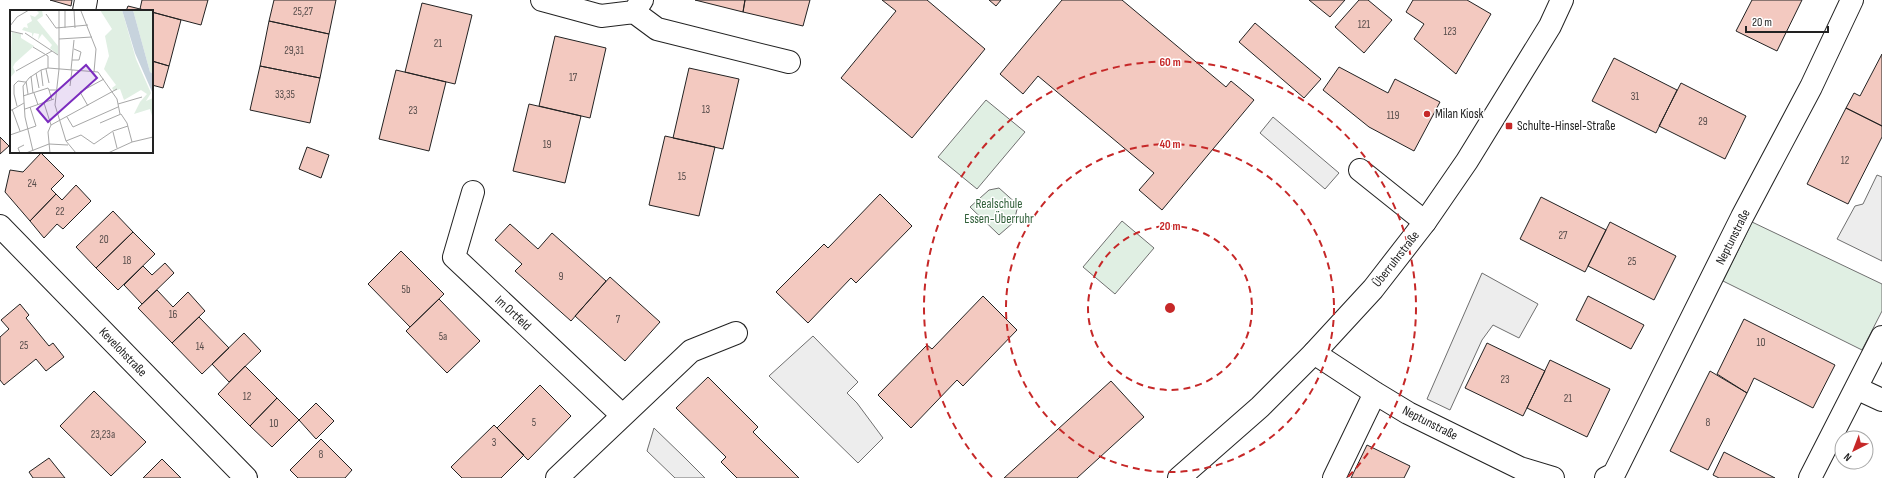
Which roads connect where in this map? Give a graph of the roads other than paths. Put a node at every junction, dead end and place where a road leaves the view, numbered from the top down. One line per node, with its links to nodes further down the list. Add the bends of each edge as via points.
1 (86, 0): 6 (street)
2 (542, 0): 5 (street, via 601,16)
3 (1562, 0): 10 (street, Überruhrstraße, via 1550,26 1488,129)
4 (1852, 0): 19 (street, Neptunstraße, via 1811,87 1742,217)
5 (638, 6): 7 (street, via 657,29)
6 (84, 10)
7 (789, 62)
8 (1360, 170): 10 (street)
9 (473, 192): 18 (street, Im Ortfeld, via 454,257)
10 (1425, 222): 14 (street, Überruhrstraße, via 1373,289)
11 (0, 226): 20 (street, Kevelohstraße)
12 (736, 333): 18 (street, via 691,351)
13 (1882, 337): 15 (street)
14 (1314, 353): 16 (street, Neptunstraße); 22 (street, Überruhrstraße, via 1260,407)
15 (1856, 388): 17 (street); 25 (street)
16 (1375, 393): 23 (street); 24 (street, Neptunstraße, via 1408,413 1520,468)
17 (1882, 400)
18 (622, 415): 21 (street)
19 (1614, 477)
20 (246, 478)
21 (556, 478)
22 (1179, 478)
23 (1334, 478)
24 (1553, 478)
25 (1810, 478)

